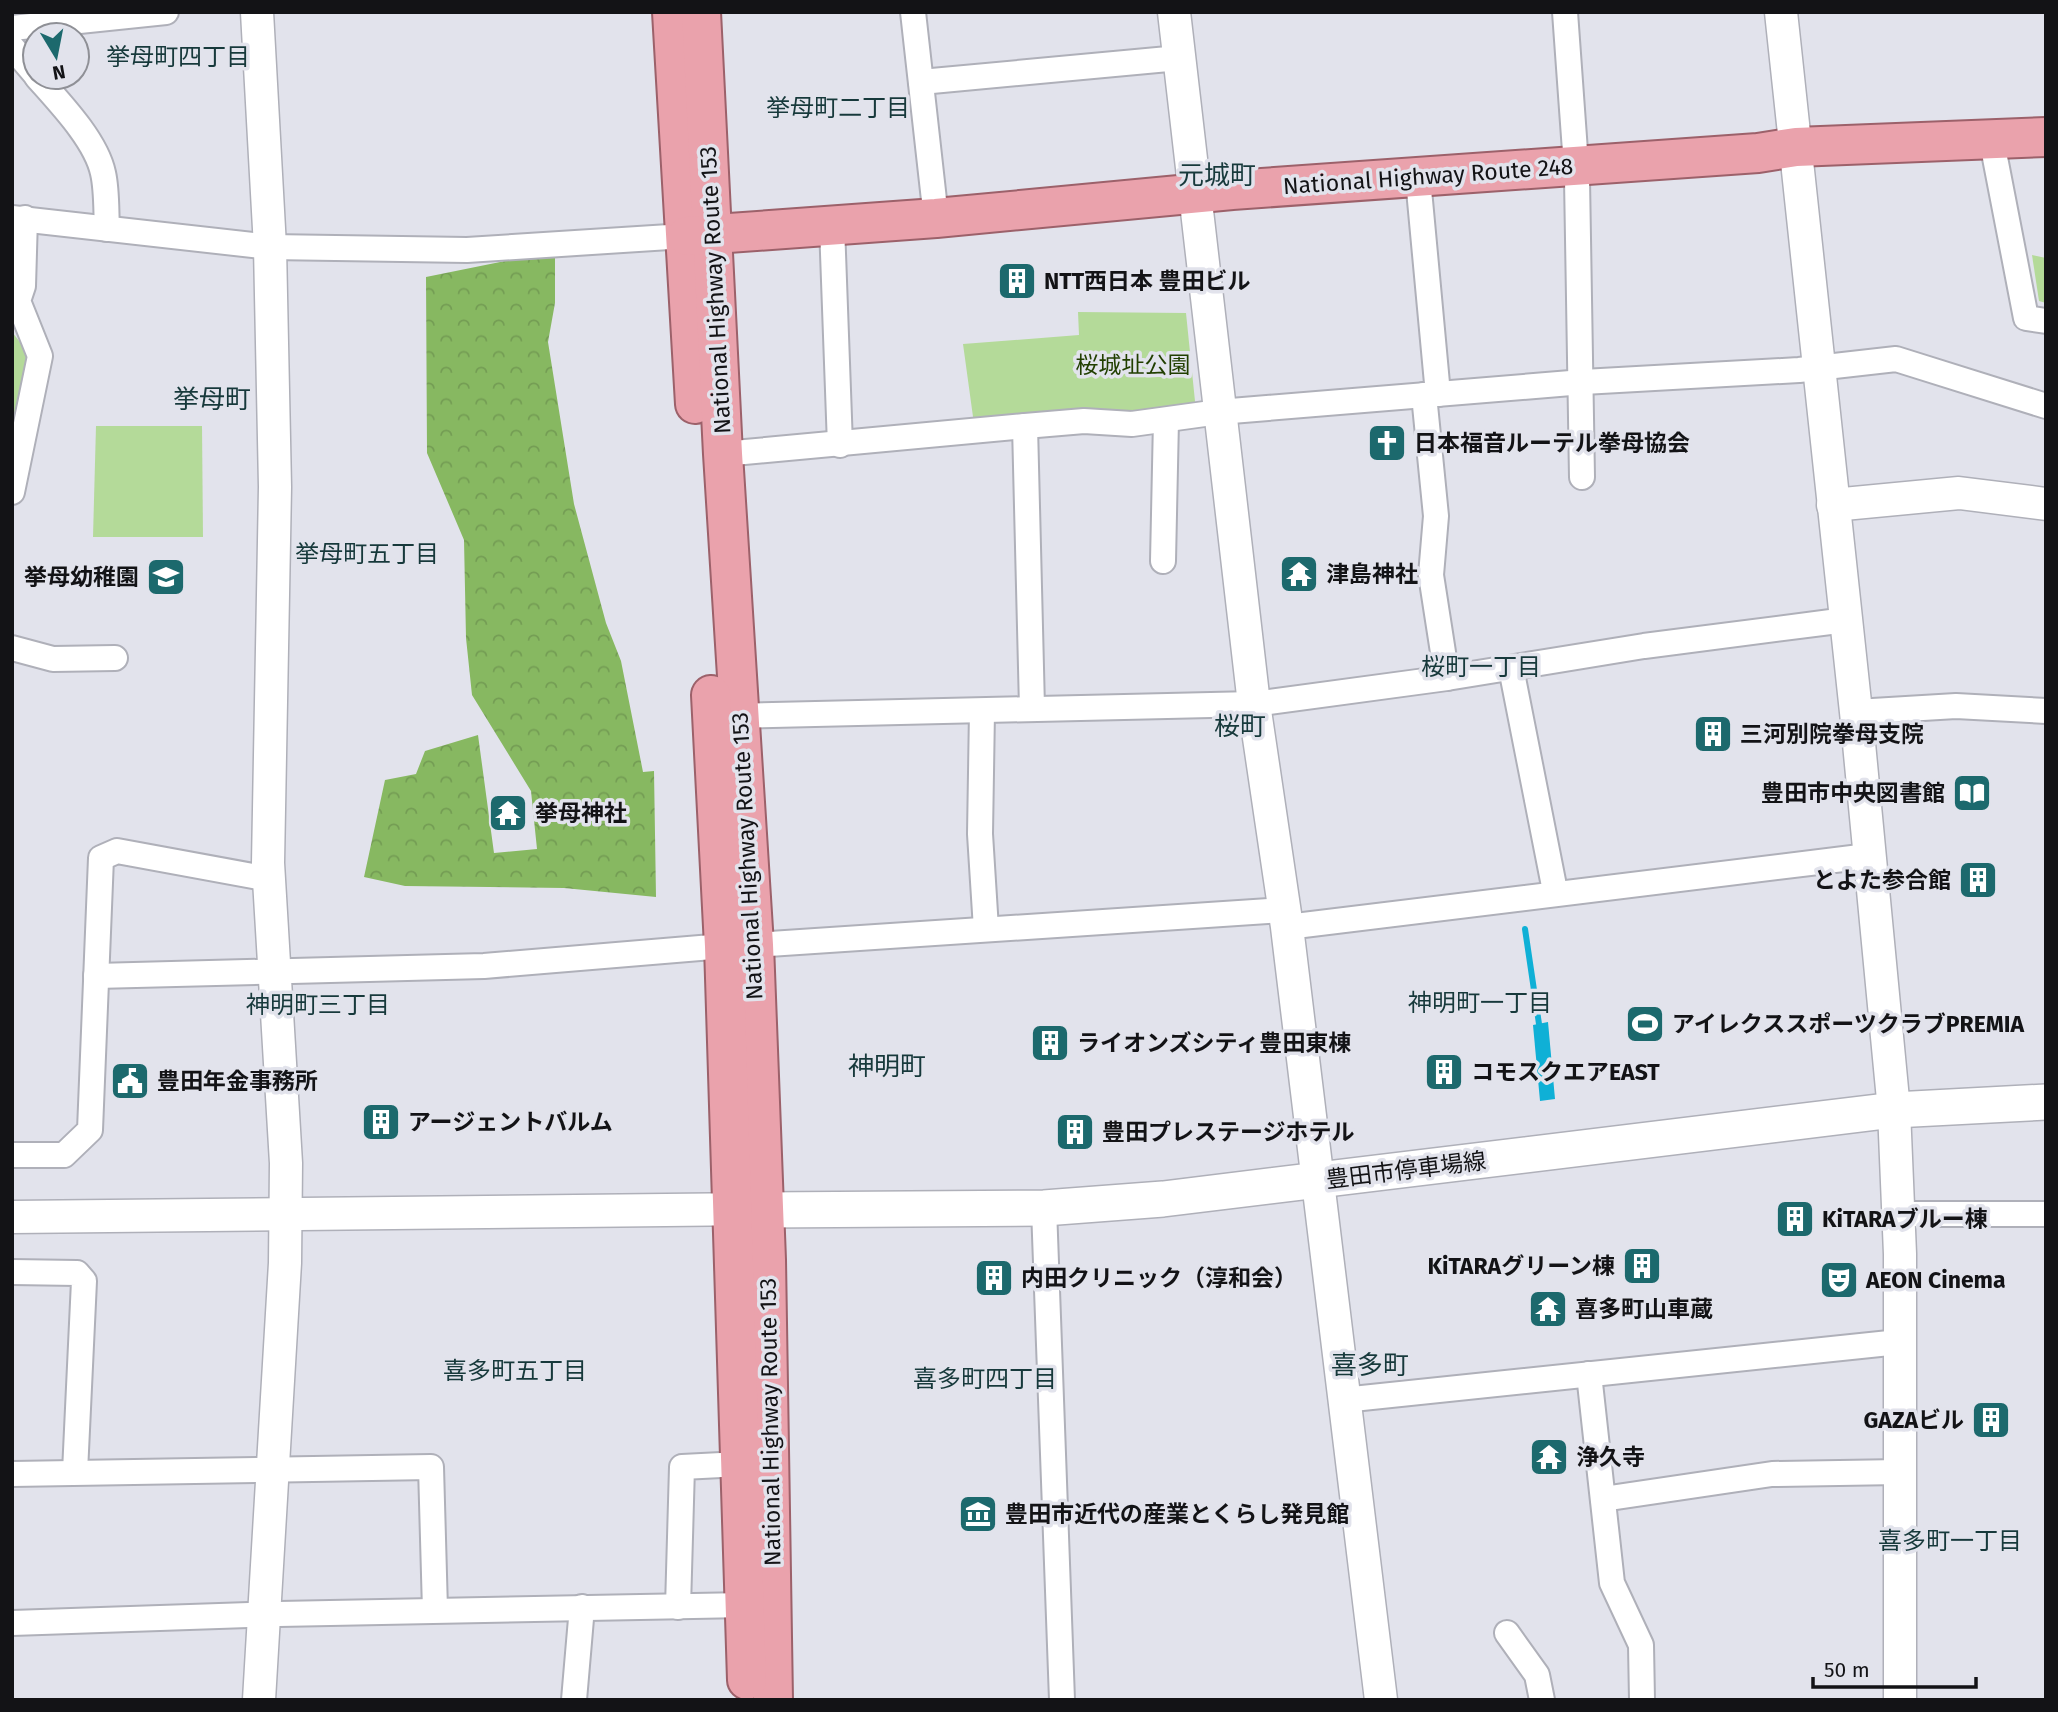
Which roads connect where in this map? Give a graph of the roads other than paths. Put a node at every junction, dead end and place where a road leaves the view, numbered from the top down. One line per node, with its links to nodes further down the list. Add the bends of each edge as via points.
1 (166, 12): 9 (street)
2 (257, 12): 24 (street)
3 (672, 12): 23 (highway, National Highway Route 153)
4 (701, 12): 23 (highway, National Highway Route 153)
5 (913, 12): 11 (street)
6 (1174, 12): 10 (street)
7 (1565, 12): 16 (street)
8 (1781, 12): 15 (street)
9 (12, 27)
10 (1178, 58): 11 (street); 18 (street)
11 (921, 82): 20 (street)
12 (49, 91): 22 (street, via 98,158 104,174)
13 (1991, 136): 14 (highway, National Highway Route 248); 15 (highway, National Highway Route 248); 25 (street, via 2026,318)
14 (2046, 137)
15 (1796, 147): 16 (highway, National Highway Route 248); 26 (street)
16 (1576, 165): 17 (highway, National Highway Route 248); 27 (street)
17 (1418, 179): 18 (highway, National Highway Route 248); 28 (street)
18 (1197, 193): 20 (highway, National Highway Route 248); 30 (street)
19 (19, 218): 22 (street); 36 (street, via 23,286 18,301 40,356)
20 (936, 218): 21 (highway, National Highway Route 248)
21 (832, 226): 23 (highway, National Highway Route 248); 33 (street)
22 (105, 229): 24 (street)
23 (700, 236): 24 (street, via 467,250); 34 (highway, National Highway Route 153); 50 (highway, National Highway Route 153)
24 (270, 247): 52 (street, via 275,487)
25 (2046, 321)
26 (1819, 367): 27 (street); 29 (street, via 1896,359); 38 (street)
27 (1583, 382): 28 (street); 35 (street)
28 (1431, 394): 30 (street); 44 (street, via 1436,516 1431,575)
29 (2046, 406)
30 (1219, 412): 31 (street); 45 (street)
31 (1167, 420): 32 (street); 39 (street)
32 (1025, 426): 33 (street); 46 (street)
33 (840, 445): 34 (street)
34 (723, 454): 50 (highway, National Highway Route 153)
35 (1582, 477)
36 (12, 492)
37 (2046, 504): 38 (street, via 1959,493)
38 (1833, 505): 40 (street)
39 (1163, 561)
40 (1846, 620): 43 (street); 49 (street)
41 (32, 654): 42 (street)
42 (114, 658)
43 (1511, 668): 44 (street); 53 (street)
44 (1447, 678): 45 (street)
45 (1254, 704): 46 (street); 54 (street)
46 (1032, 708): 47 (street)
47 (982, 711): 50 (street); 55 (street, via 980,834)
48 (2046, 711): 49 (street, via 1956,706)
49 (1856, 712): 51 (street)
50 (725, 716): 56 (highway, National Highway Route 153)
51 (1868, 856): 53 (street); 60 (street)
52 (269, 879): 57 (street); 58 (street, via 117,851 101,858)
53 (1555, 891): 54 (street)
54 (1285, 918): 55 (street); 62 (street)
55 (986, 929): 56 (street)
56 (739, 945): 57 (street, via 484,966); 64 (highway, National Highway Route 153)
57 (273, 969): 58 (street); 65 (street)
58 (96, 976): 61 (street, via 90,1130 64,1155)
59 (2046, 1102): 60 (main road, 豊田市停車場線)
60 (1894, 1110): 62 (main road, 豊田市停車場線); 66 (street)
61 (12, 1155)
62 (1317, 1180): 63 (main road, 豊田市停車場線); 72 (street)
63 (1044, 1208): 64 (main road, 豊田市停車場線); 90 (street)
64 (749, 1209): 65 (street); 73 (highway, National Highway Route 153); 89 (highway, National Highway Route 153)
65 (285, 1213): 68 (street); 74 (street)
66 (1899, 1214): 67 (street); 70 (street)
67 (2046, 1214)
68 (12, 1217)
69 (12, 1272): 75 (street, via 77,1273 84,1281)
70 (1899, 1342): 71 (street); 76 (street)
71 (1589, 1374): 72 (street); 78 (street)
72 (1343, 1400): 91 (street)
73 (741, 1464): 79 (highway, National Highway Route 153); 80 (street, via 682,1467)
74 (273, 1468): 75 (street); 82 (street, via 430,1467); 83 (street)
75 (75, 1472): 77 (street)
76 (1900, 1472): 78 (street, via 1772,1474); 94 (street)
77 (12, 1474)
78 (1603, 1499): 93 (street, via 1612,1583 1641,1645)
79 (746, 1605): 80 (street); 88 (highway, National Highway Route 153)
80 (678, 1606): 81 (street)
81 (582, 1607): 82 (street); 87 (street)
82 (435, 1610): 83 (street)
83 (264, 1614): 84 (street); 86 (street)
84 (12, 1623)
85 (1507, 1633): 92 (street, via 1537,1675)
86 (258, 1700)
87 (574, 1700)
88 (748, 1700)
89 (773, 1700)
90 (1062, 1700)
91 (1381, 1700)
92 (1542, 1700)
93 (1642, 1700)
94 (1900, 1700)

